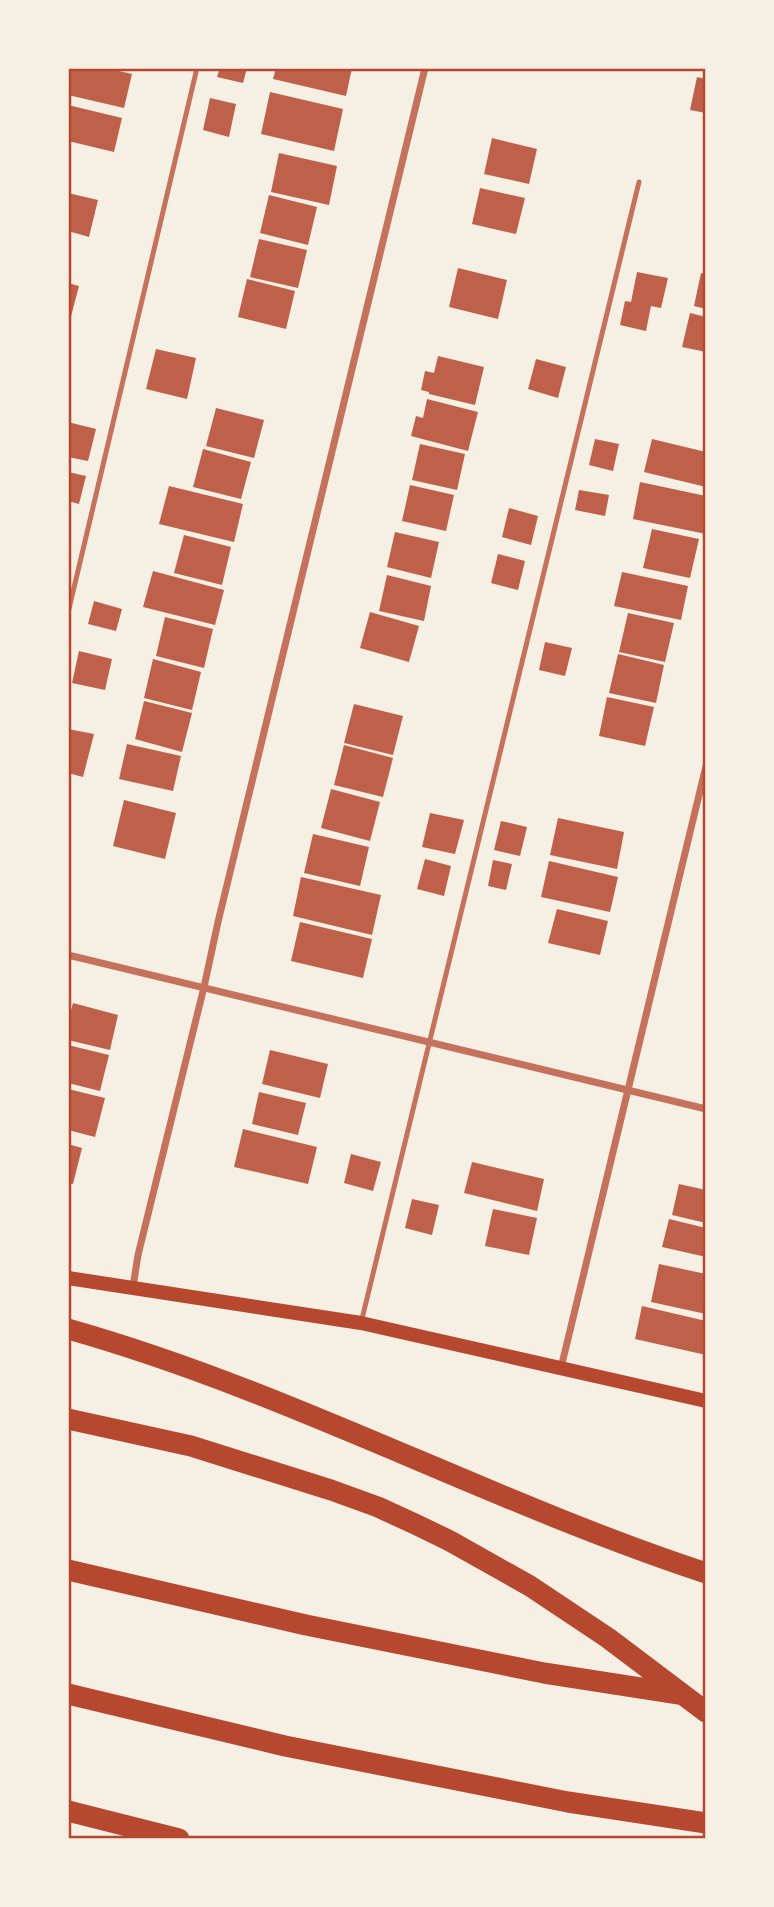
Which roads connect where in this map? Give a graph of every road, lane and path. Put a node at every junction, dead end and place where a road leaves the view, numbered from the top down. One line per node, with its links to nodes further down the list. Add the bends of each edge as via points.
1 (197, 68): 4 (lane)
2 (425, 68): 7 (street)
3 (639, 182): 8 (lane)
4 (68, 613)
5 (706, 766): 9 (street)
6 (68, 955): 7 (street)
7 (204, 988): 8 (street); 12 (street)
8 (430, 1042): 9 (street); 13 (lane)
9 (627, 1090): 10 (street); 15 (street)
10 (706, 1109)
11 (68, 1278): 12 (main road)
12 (132, 1287): 13 (main road)
13 (362, 1323): 15 (main road)
14 (68, 1329): 19 (highway, via 223,1380 620,1544)
15 (561, 1368): 16 (main road)
16 (706, 1401)
17 (68, 1419): 22 (highway, via 191,1446 378,1507 486,1560 570,1612)
18 (68, 1570): 21 (highway, via 531,1671)
19 (706, 1573)
20 (68, 1695): 24 (highway, via 312,1752 568,1802)
21 (706, 1698)
22 (706, 1712)
23 (68, 1811): 25 (highway)
24 (706, 1823)
25 (179, 1839)

